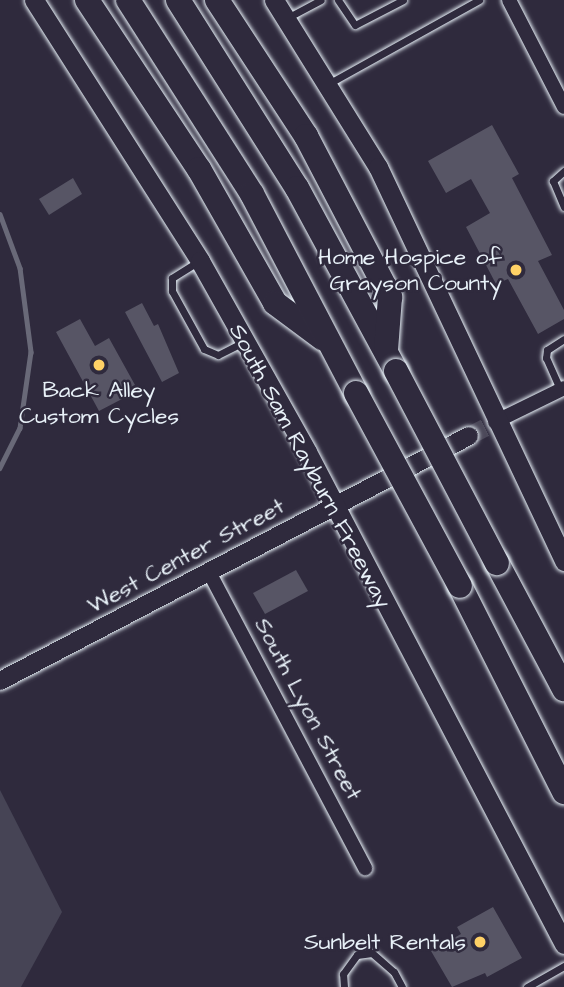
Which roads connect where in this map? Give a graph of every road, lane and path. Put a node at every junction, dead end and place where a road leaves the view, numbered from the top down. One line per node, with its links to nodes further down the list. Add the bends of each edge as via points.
1 (34, 0): 17 (main road, South Sam Rayburn Freeway)
2 (86, 0): 20 (highway, via 177,134 275,303)
3 (128, 0): 20 (highway, via 252,194)
4 (178, 0): 21 (highway, via 297,188)
5 (217, 0): 21 (highway, via 306,136 390,297)
6 (274, 0): 12 (main road)
7 (321, 0): 12 (lane)
8 (338, 0): 9 (lane, via 355,25)
9 (403, 0)
10 (480, 0): 13 (lane)
11 (509, 0): 14 (street)
12 (286, 19): 13 (main road)
13 (327, 84): 23 (main road, via 378,167)
14 (564, 107)
15 (564, 171): 16 (lane, via 553,181)
16 (564, 207)
17 (200, 261): 19 (main road, South Sam Rayburn Freeway); 19 (lane, via 172,278 172,291 204,349 218,355)
18 (564, 339): 22 (lane, via 547,351 546,358)
19 (244, 342): 25 (main road, South Sam Rayburn Freeway)
20 (329, 343): 30 (highway, bridge)
21 (391, 361): 29 (highway, bridge)
22 (562, 389): 23 (street)
23 (495, 422): 26 (main road)
24 (469, 436): 25 (street, West Center Street)
25 (333, 507): 27 (street, West Center Street); 32 (main road, South Sam Rayburn Freeway)
26 (564, 561)
27 (209, 572): 28 (street, West Center Street); 31 (street, South Lyon Street)
28 (0, 681)
29 (564, 689)
30 (564, 792)
31 (365, 868)
32 (564, 944)
33 (564, 966): 36 (lane)
34 (344, 987): 35 (lane, via 343,974 357,955 372,953 394,972)
35 (402, 987)
36 (527, 987)

